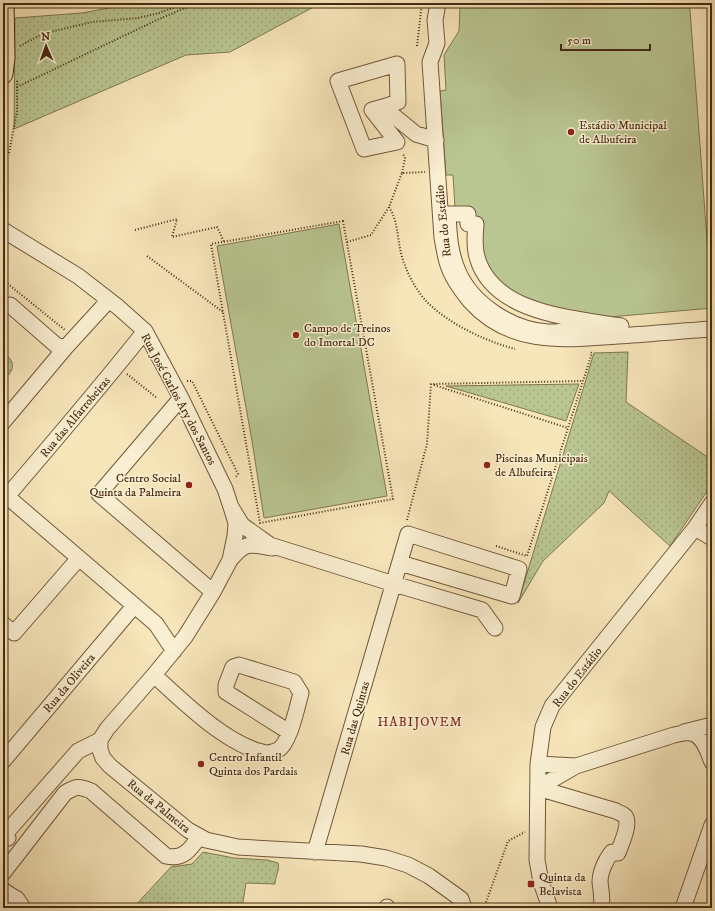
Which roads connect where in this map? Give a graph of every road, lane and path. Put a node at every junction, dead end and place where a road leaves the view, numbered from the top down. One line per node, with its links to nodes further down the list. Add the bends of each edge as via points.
1 (186, 3): 7 (path, via 138,18 92,22 42,34)
2 (197, 3): 9 (path)
3 (422, 3): 6 (path)
4 (438, 3): 11 (street, Rua do Estádio, via 435,20 437,43 430,62)
5 (4, 13): 8 (main road)
6 (417, 46)
7 (17, 48)
8 (3, 74)
9 (17, 87)
10 (384, 106): 11 (street, via 416,134); 12 (street, via 372,110); 12 (street, via 398,102 397,64 338,81 364,149)
11 (436, 140): 13 (street, Rua do Estádio)
12 (397, 142): 14 (path, via 405,158)
13 (438, 172): 14 (path); 26 (street, Rua do Estádio, via 442,238 448,265 460,288 475,306 495,322 522,334 557,339)
14 (402, 175): 15 (path)
15 (389, 207): 20 (path, via 371,235); 29 (path, via 397,224 401,255 408,274 427,302 478,335 496,344)
16 (448, 214): 16 (street, via 452,253 458,272 480,301 495,313 529,329 547,332 621,326 542,312 523,306 506,295 483,274 477,257 476,224 468,224 468,214)
17 (135, 230): 19 (path, via 177,219 172,237 217,227)
18 (4, 232): 23 (street, Rua José Carlos Ary dos Santos, via 78,276)
19 (224, 242): 20 (path, via 343,220); 25 (path, via 211,244)
20 (347, 242): 25 (path, via 393,499 260,523)
21 (147, 256): 25 (path)
22 (3, 280): 28 (path)
23 (109, 300): 27 (street, Rua José Carlos Ary dos Santos); 28 (street)
24 (3, 306): 28 (street, via 10,305 57,346)
25 (223, 312)
26 (712, 329)
27 (145, 331): 35 (street, Rua José Carlos Ary dos Santos); 38 (street, Rua das Alfarrobeiras, via 103,384)
28 (68, 341): 36 (street)
29 (515, 349)
30 (588, 349): 32 (path, via 592,353)
31 (125, 372): 34 (path)
32 (583, 381): 33 (path); 37 (path)
33 (430, 384): 37 (path); 41 (path, via 428,444 407,520)
34 (157, 398)
35 (180, 398): 40 (street, Rua José Carlos Ary dos Santos, via 225,489); 50 (street, via 99,494)
36 (3, 422)
37 (568, 428): 44 (path, via 527,556)
38 (4, 497): 46 (street)
39 (712, 503): 42 (street, Rua do Estádio)
40 (231, 507): 45 (street, Rua José Carlos Ary dos Santos, via 242,525 270,545); 47 (street, via 236,523)
41 (414, 522)
42 (695, 528): 43 (street); 64 (street, Rua do Estádio, via 552,706 543,726)
43 (712, 538)
44 (489, 544)
45 (293, 553): 47 (street, Rua José Carlos Ary dos Santos, via 247,544); 49 (street, Rua José Carlos Ary dos Santos)
46 (79, 558): 51 (street); 52 (street, via 14,633)
47 (230, 560): 50 (street)
48 (400, 563): 48 (street, Rua das Quintas, via 512,596 519,569 408,534); 49 (street, Rua das Quintas)
49 (394, 584): 54 (street, Rua José Carlos Ary dos Santos, via 482,610); 71 (street, Rua das Quintas)
50 (214, 592): 55 (street)
51 (134, 606): 53 (street); 62 (street, Rua da Oliveira)
52 (3, 624)
53 (156, 624): 55 (street); 56 (street)
54 (495, 628)
55 (185, 637): 56 (street)
56 (174, 651): 57 (street)
57 (154, 675): 59 (street, via 221,732 246,747 267,753 279,749 285,743); 61 (street)
58 (712, 725): 60 (street)
59 (289, 732): 59 (street, via 301,693 294,682 239,665 233,667 226,692)
60 (674, 735): 63 (street, via 690,732 698,736); 65 (street)
61 (100, 740): 69 (street, Rua da Palmeira, via 103,758 110,766); 70 (street, via 78,750 6,833)
62 (3, 761)
63 (712, 762)
64 (538, 764): 65 (street); 66 (street, Rua do Estádio)
65 (576, 766): 66 (street)
66 (538, 788): 68 (street, Rua do Estádio); 80 (street, via 624,815 627,821 626,830 620,848 618,853 612,852 607,859 600,880)
67 (712, 825): 81 (street)
68 (538, 827): 78 (path, via 518,834 508,841); 79 (street, Rua do Estádio, via 537,860)
69 (200, 837): 71 (street, Rua da Palmeira, via 238,847); 72 (street, via 183,855 174,858 166,856 91,791 82,787 74,788 65,793)
70 (8, 838)
71 (315, 852): 73 (street, Rua da Palmeira, via 386,858 408,865)
72 (3, 874)
73 (444, 887): 76 (street, Rua da Palmeira); 77 (street, Rua da Palmeira, via 460,899)
74 (6, 898): 75 (street, via 17,899)
75 (23, 908)
76 (455, 908)
77 (464, 908)
78 (484, 908)
79 (550, 908)
80 (601, 908)
81 (683, 908)

